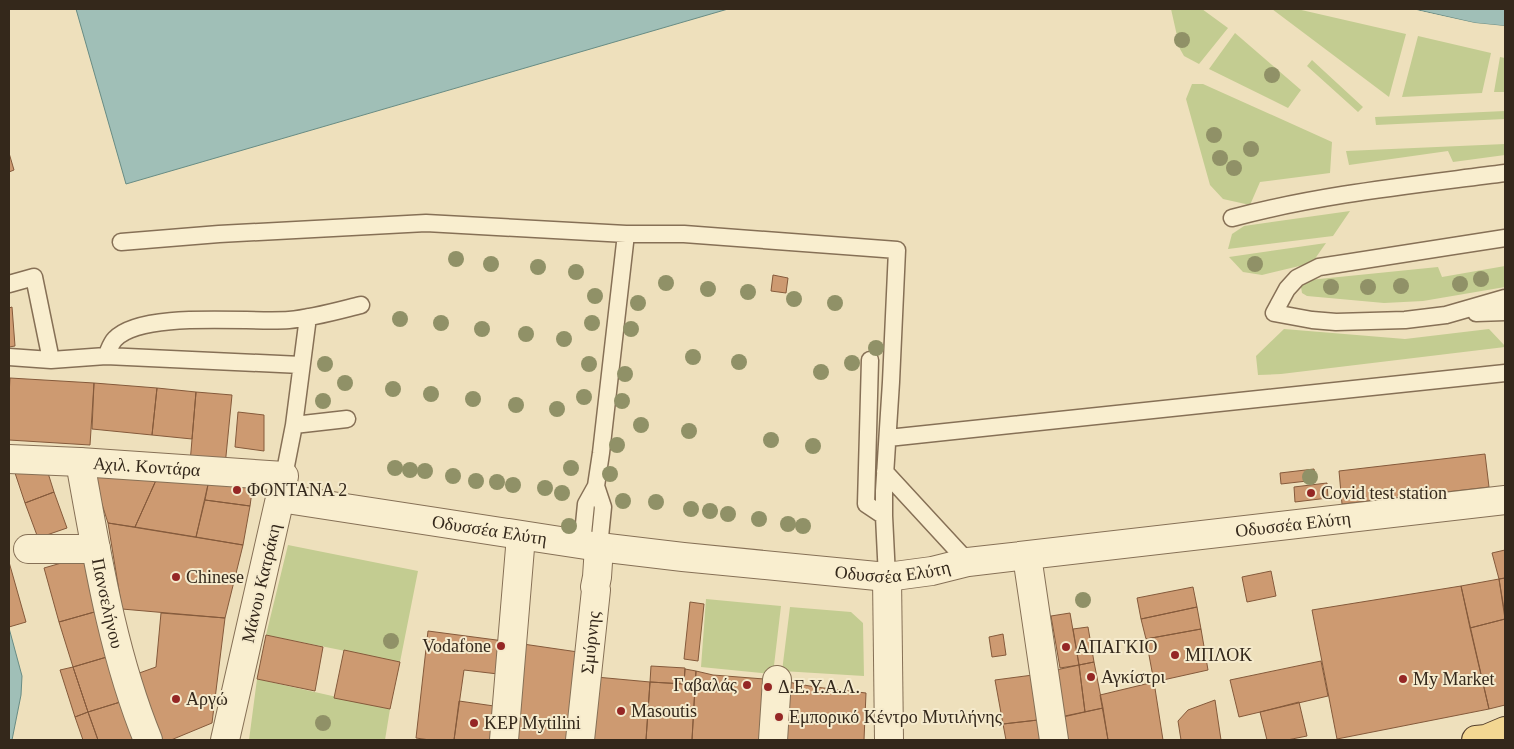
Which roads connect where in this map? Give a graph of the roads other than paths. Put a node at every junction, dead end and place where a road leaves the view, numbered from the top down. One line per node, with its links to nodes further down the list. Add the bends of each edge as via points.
1 (1505, 173): 2 (lane, via 1356,193)
2 (1232, 218)
3 (626, 234): 5 (lane, via 426,223); 17 (lane, via 684,234 897,250); 28 (lane, via 596,486 603,507)
4 (1505, 238): 10 (lane, via 1319,267 1297,278 1274,313 1336,322)
5 (121, 242)
6 (9, 284): 14 (lane, via 34,277)
7 (1505, 298): 10 (lane)
8 (361, 305): 11 (lane)
9 (1505, 312): 10 (lane)
10 (1446, 315)
11 (308, 318): 12 (lane, via 197,319 146,324 120,335); 15 (lane, Μάνου Κατράκη)
12 (106, 356): 14 (lane); 15 (lane)
13 (9, 357): 14 (lane)
14 (51, 360)
15 (301, 365): 19 (lane, Μάνου Κατράκη)
16 (1505, 373): 20 (lane)
17 (892, 382): 20 (lane); 26 (lane, via 870,360 866,504)
18 (347, 419): 19 (lane)
19 (294, 425): 24 (lane, Μάνου Κατράκη)
20 (888, 438): 23 (lane)
21 (9, 459): 22 (street, Αχιλ. Κοντάρα)
22 (80, 462): 24 (street, Αχιλ. Κοντάρα); 30 (street, Πανσελήνου)
23 (885, 472): 26 (lane); 32 (lane)
24 (282, 487): 27 (street, Οδυσσέα Ελύτη); 37 (street, Μάνου Κατράκη)
25 (1505, 500): 31 (street, Οδυσσέα Ελύτη)
26 (884, 516): 33 (lane)
27 (521, 536): 28 (street, Οδυσσέα Ελύτη); 38 (street)
28 (590, 545): 33 (street, Οδυσσέα Ελύτη); 39 (street, Σμύρνης, via 597,577)
29 (28, 549): 30 (street)
30 (96, 549): 36 (street, Πανσελήνου, via 112,625)
31 (1027, 556): 32 (street, Οδυσσέα Ελύτη); 42 (street)
32 (968, 562): 33 (street, Οδυσσέα Ελύτη)
33 (887, 577): 41 (street)
34 (777, 680): 40 (street)
35 (1505, 731): 43 (main road)
36 (148, 740)
37 (225, 740)
38 (504, 740)
39 (580, 740)
40 (773, 740)
41 (890, 740)
42 (1054, 740)
43 (1476, 740)

